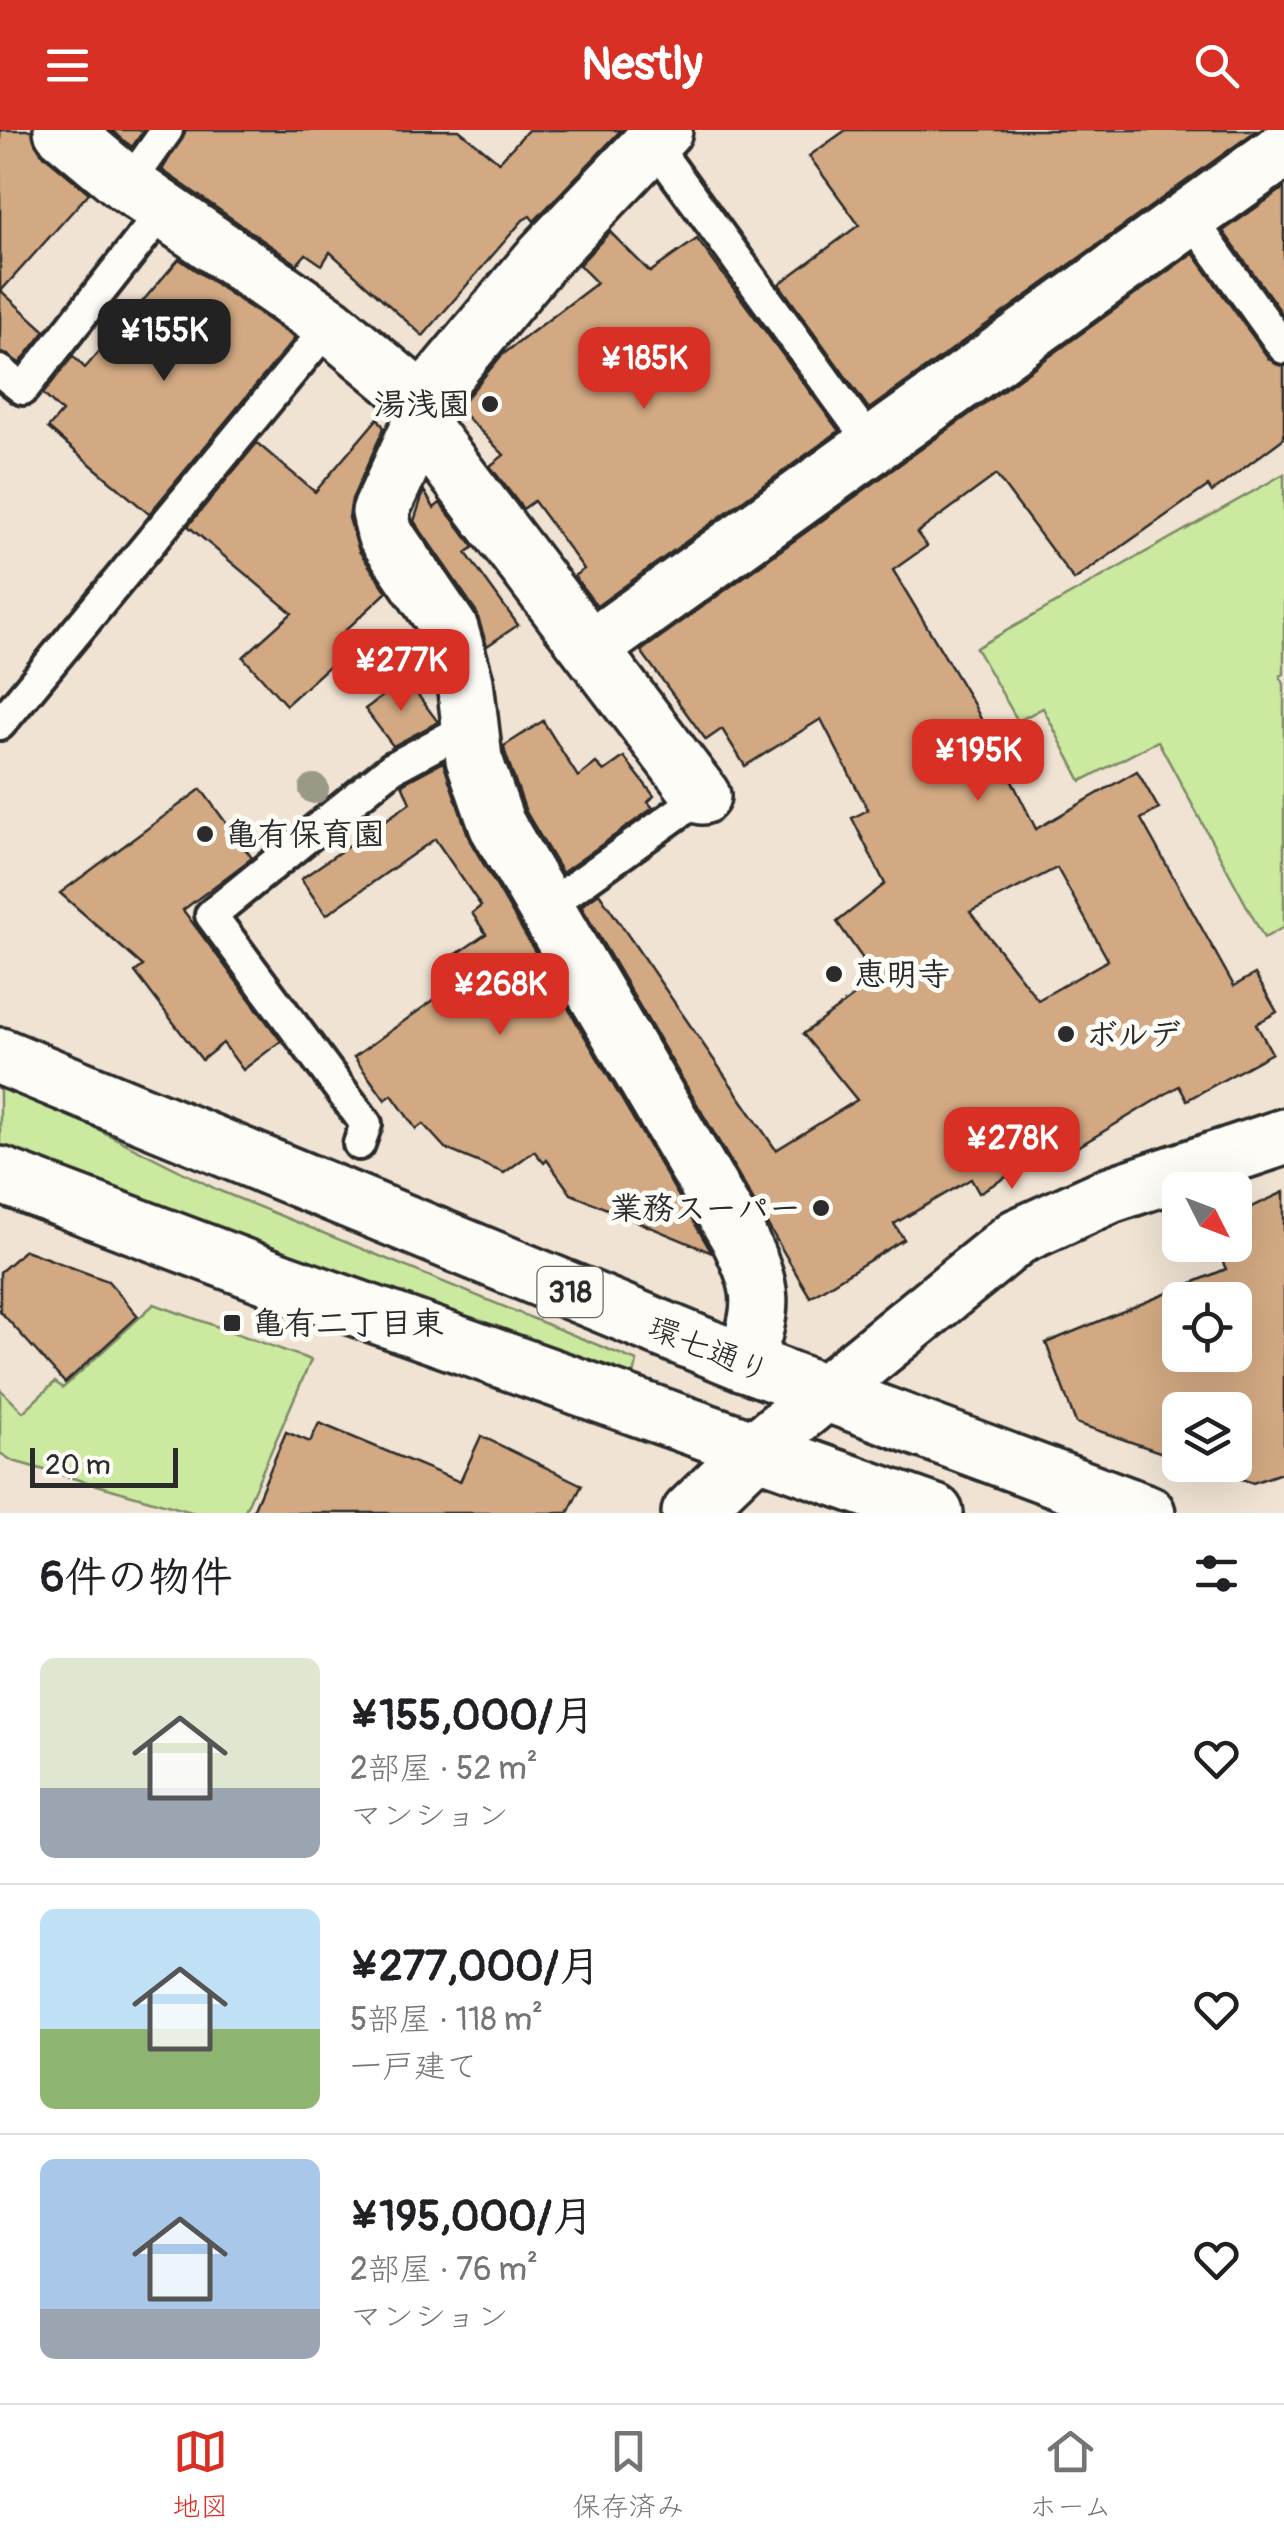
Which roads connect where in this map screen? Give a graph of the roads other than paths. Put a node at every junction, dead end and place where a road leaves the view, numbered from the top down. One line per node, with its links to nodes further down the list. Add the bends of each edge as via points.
1 (62, 130): 5 (street)
2 (167, 130): 5 (lane)
3 (658, 136): 10 (street, via 543,256); 11 (lane)
4 (1284, 149): 6 (street)
5 (146, 197): 7 (street); 9 (lane, via 23,389)
6 (1190, 218): 8 (lane); 11 (street)
7 (330, 325): 10 (street); 13 (lane)
8 (1284, 348)
9 (0, 371)
10 (421, 413): 12 (street); 14 (street, via 380,512 385,534 450,629)
11 (872, 445): 12 (street)
12 (593, 647): 15 (street)
13 (0, 724)
14 (472, 735): 16 (street, via 497,825); 19 (lane, via 448,738 392,768 211,915 366,1124)
15 (702, 796): 16 (lane)
16 (544, 910): 21 (street, via 761,1284)
17 (0, 1056): 21 (street, 環七通り / 318)
18 (1284, 1137): 22 (street, via 1110,1195 1030,1230)
19 (359, 1144)
20 (0, 1174): 23 (street, via 283,1282)
21 (745, 1364): 22 (street, 環七通り / 318)
22 (822, 1394): 23 (street); 26 (street, 環七通り / 318)
23 (756, 1448): 24 (street); 25 (street)
24 (690, 1513)
25 (935, 1513)
26 (1147, 1513)

